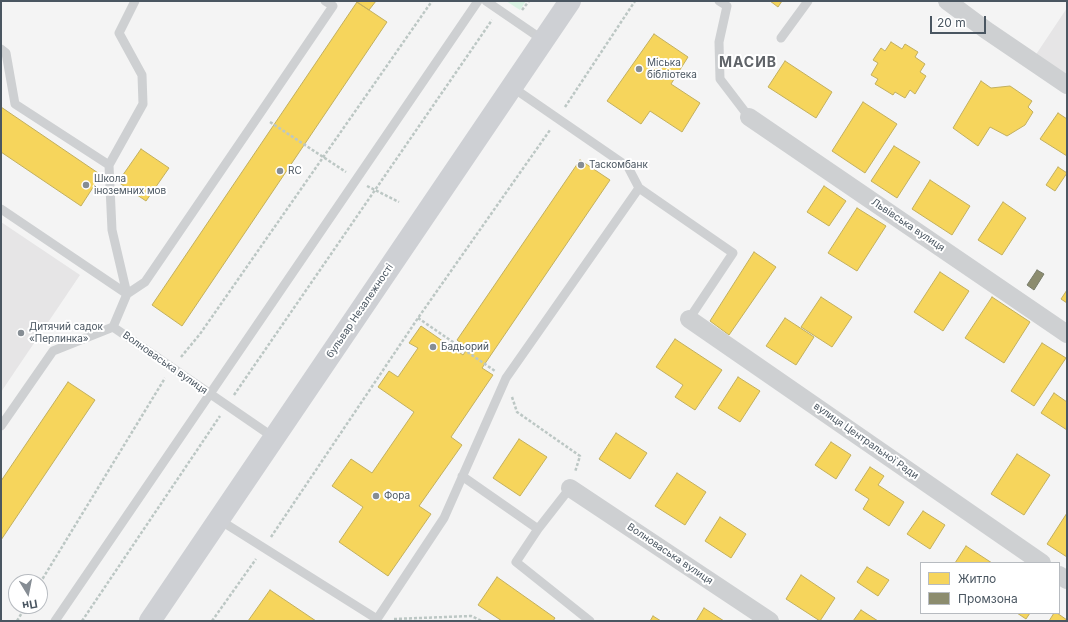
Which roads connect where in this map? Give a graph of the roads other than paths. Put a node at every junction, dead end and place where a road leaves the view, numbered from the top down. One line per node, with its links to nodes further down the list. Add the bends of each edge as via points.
1 (135, 1): 15 (lane, via 119,33 142,75 143,104)
2 (325, 1): 18 (lane, via 333,6 145,282)
3 (478, 1): 22 (lane)
4 (486, 1): 10 (lane)
5 (570, 1): 10 (main road, бульвар Незалежності)
6 (719, 1): 14 (lane, via 727,6 719,42 720,79)
7 (808, 1): 9 (lane)
8 (947, 1): 12 (street)
9 (781, 38)
10 (543, 40): 13 (main road, бульвар Незалежності)
11 (1, 49): 15 (lane, via 6,53 15,104)
12 (1067, 85)
13 (512, 87): 16 (lane, via 628,167); 24 (main road, бульвар Незалежності)
14 (750, 117): 21 (street, Львівська вулиця)
15 (109, 165): 18 (lane, via 112,230)
16 (639, 188): 19 (lane, via 732,253); 25 (lane, via 506,378)
17 (1, 209): 18 (lane)
18 (127, 294): 20 (lane, Волноваська вулиця)
19 (689, 319): 29 (street, вулиця Центральної Ради)
20 (113, 327): 22 (lane, Волноваська вулиця); 23 (lane, via 53,351)
21 (1067, 334)
22 (210, 394): 24 (lane, Волноваська вулиця); 30 (lane)
23 (1, 426)
24 (273, 437): 27 (main road, бульвар Незалежності)
25 (462, 476): 27 (lane, via 444,518 376,619); 28 (lane)
26 (570, 488): 28 (lane); 33 (street, Волноваська вулиця)
27 (218, 519): 31 (main road, бульвар Незалежності)
28 (538, 529): 32 (lane, via 516,562)
29 (1041, 562)
30 (55, 621)
31 (150, 621)
32 (590, 621)
33 (770, 621)

